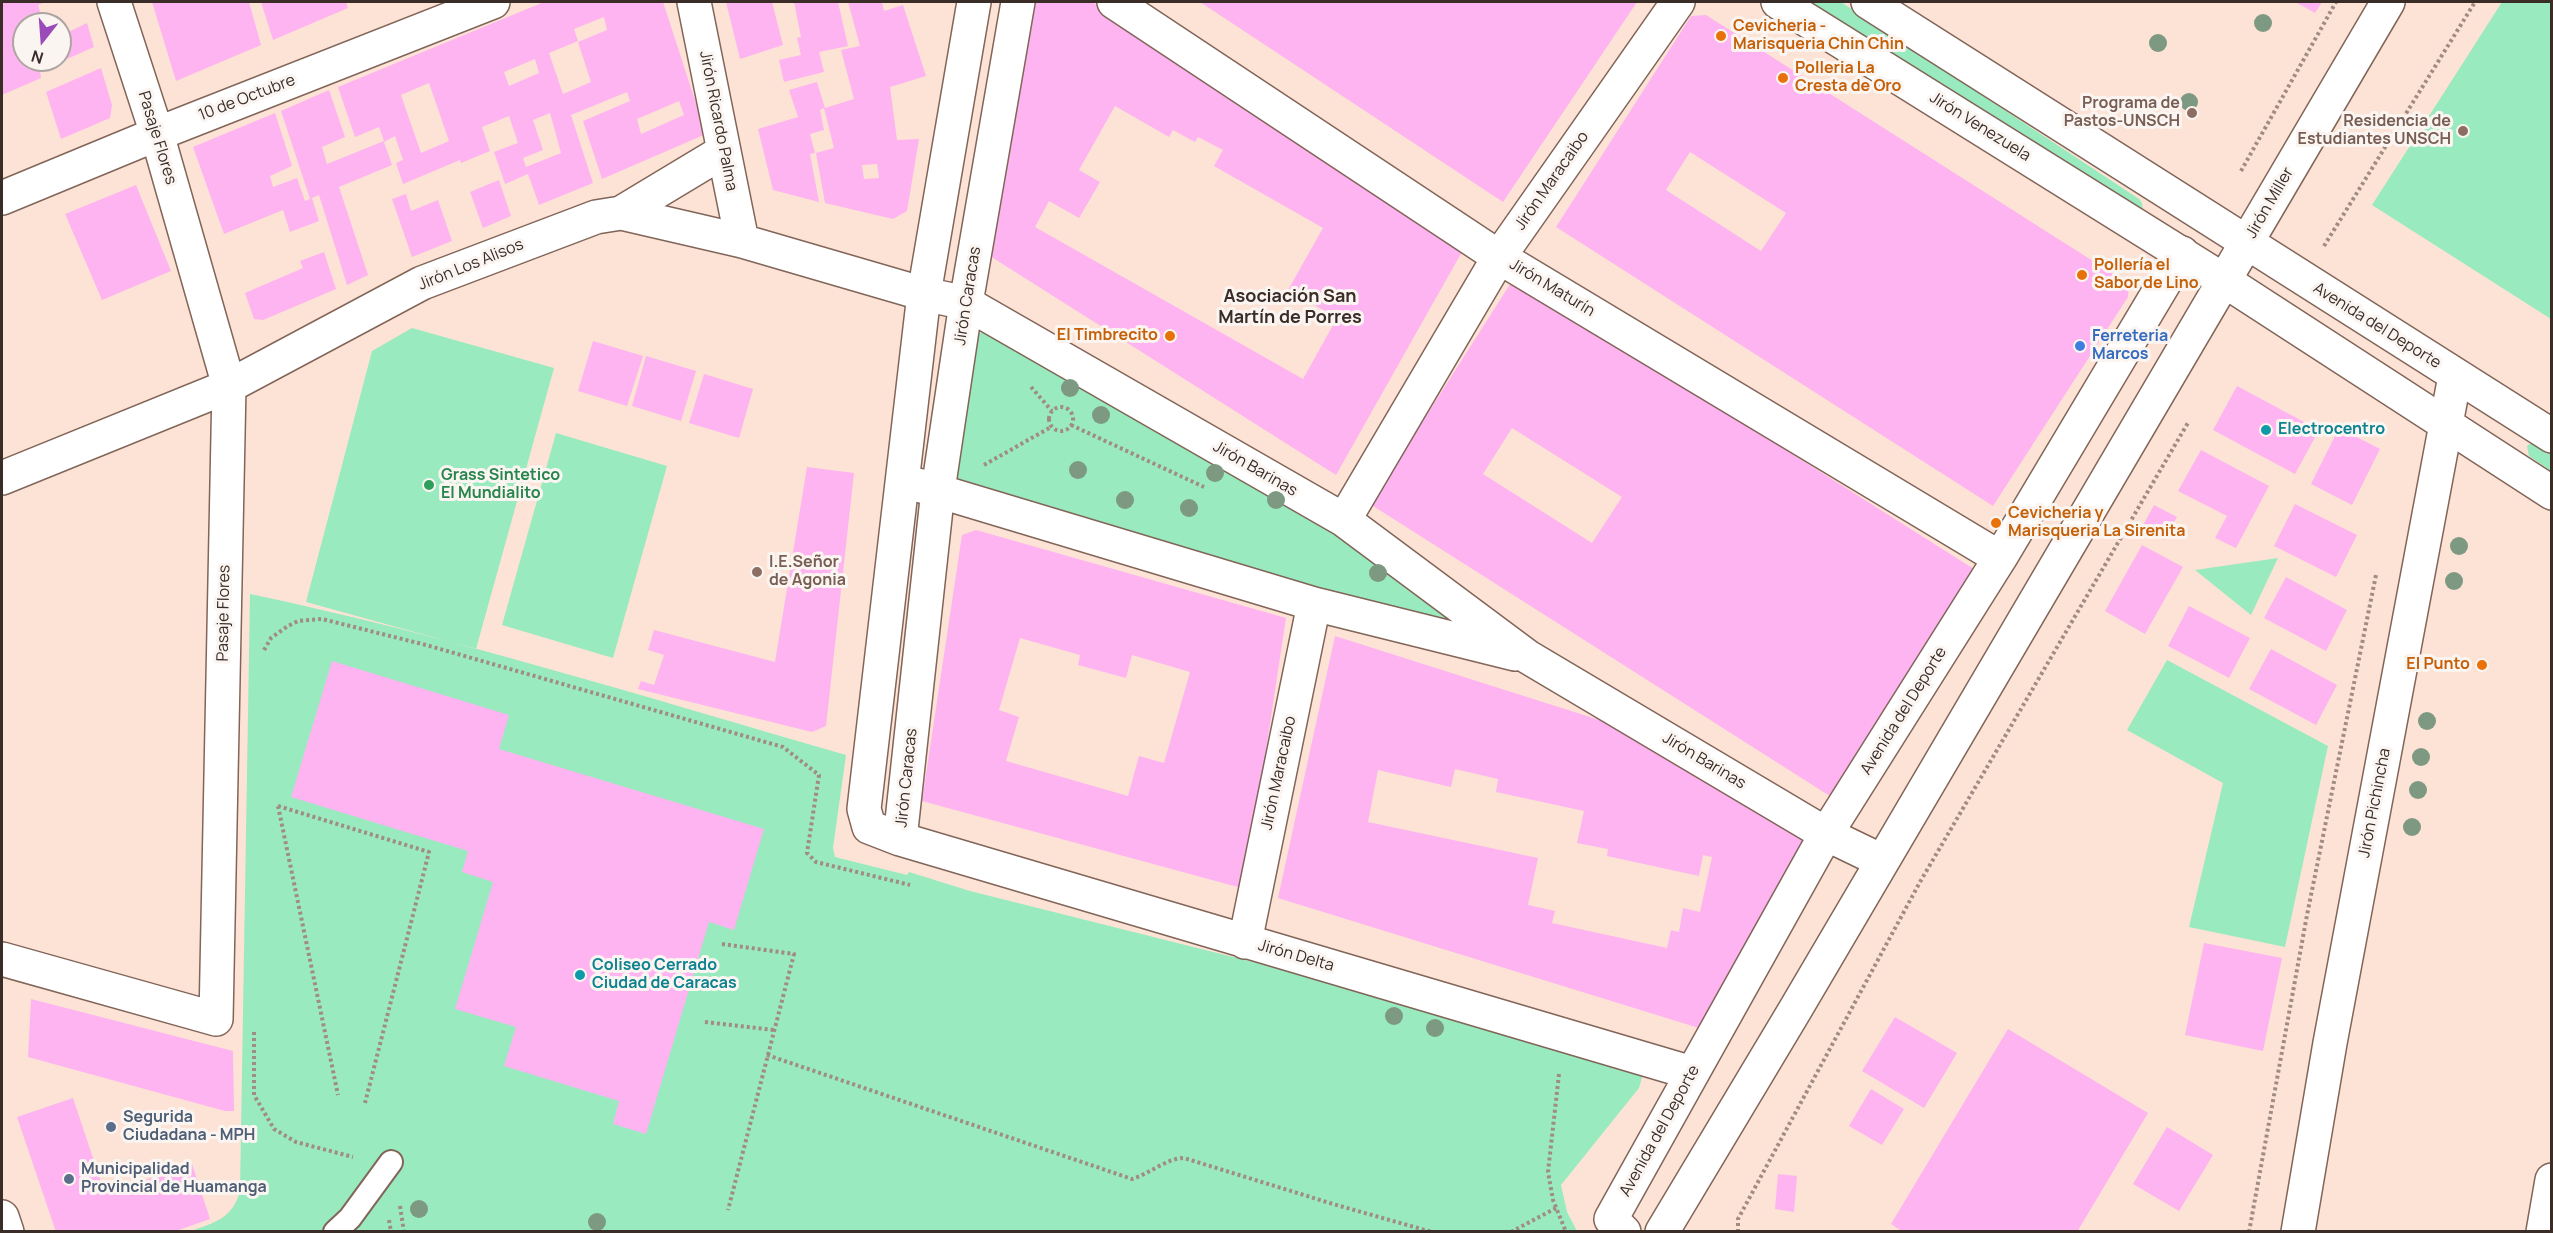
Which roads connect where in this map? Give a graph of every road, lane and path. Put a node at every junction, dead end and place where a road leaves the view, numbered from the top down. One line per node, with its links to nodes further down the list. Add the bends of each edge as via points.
1 (114, 2): 13 (street, Pasaje Flores)
2 (493, 2): 13 (street, 10 de Octubre)
3 (694, 2): 14 (street, Jirón Ricardo Palma)
4 (974, 2): 24 (street, Jirón Caracas)
5 (1018, 2): 25 (street, Jirón Caracas)
6 (1114, 2): 22 (street, Jirón Maturín)
7 (1678, 2): 22 (street, Jirón Maracaibo)
8 (1778, 2): 21 (street, Jirón Venezuela)
9 (1868, 2): 19 (street, Avenida del Deporte)
10 (2336, 2): 15 (path)
11 (2388, 2): 19 (street, Jirón Miller)
12 (2475, 2): 20 (path)
13 (157, 134): 16 (street, 10 de Octubre); 27 (street, Pasaje Flores)
14 (724, 151): 17 (street); 18 (street, Jirón Ricardo Palma)
15 (2240, 172)
16 (2, 198)
17 (621, 213): 18 (street, Jirón Los Alisos); 27 (street, Jirón Los Alisos, via 596,217 422,283)
18 (742, 241): 24 (street, Jirón Los Alisos)
19 (2247, 244): 23 (street, Jirón Miller); 26 (street, Avenida del Deporte)
20 (2321, 251)
21 (2182, 253): 23 (street); 37 (street, Avenida del Deporte)
22 (1499, 257): 36 (street, Jirón Maracaibo); 37 (street, Jirón Maturín)
23 (2225, 280): 29 (street); 44 (street)
24 (924, 294): 25 (street, Jirón Los Alisos); 33 (street, Jirón Caracas)
25 (966, 303): 34 (street, Jirón Caracas); 36 (street, Jirón Barinas)
26 (2455, 376): 29 (street, Jirón Pichincha); 31 (street, Avenida del Deporte)
27 (229, 386): 32 (street, Jirón Los Alisos); 48 (street, Pasaje Flores, via 216,1019)
28 (2190, 421): 72 (path, via 1920,882 1738,1219)
29 (2446, 425): 35 (street); 74 (street, Jirón Pichincha)
30 (1051, 427): 30 (path, via 1052,411 1068,409 1073,420 1067,430); 34 (path)
31 (2552, 436)
32 (2, 478)
33 (903, 481): 34 (street, Jirón Barinas); 43 (street, Jirón Caracas, via 864,809 869,827)
34 (938, 490): 39 (street, Jirón Barinas); 43 (street, Jirón Caracas)
35 (2552, 493)
36 (1344, 520): 41 (street, Jirón Barinas)
37 (2000, 558): 42 (street, Avenida del Deporte)
38 (2378, 564): 73 (path)
39 (1314, 604): 41 (street, Jirón Barinas); 46 (street, Jirón Maracaibo)
40 (261, 657): 45 (path, via 279,631 298,621 322,619 783,747 819,776 807,853 816,862)
41 (1528, 657): 42 (street, Jirón Barinas)
42 (1826, 834): 44 (street, Jirón Barinas); 54 (street, Avenida del Deporte)
43 (900, 839): 46 (street, Jirón Delta)
44 (1882, 861): 71 (street)
45 (919, 887)
46 (1245, 942): 54 (street, Jirón Delta)
47 (722, 944): 51 (path, via 794,954)
48 (2, 959)
49 (705, 1022): 51 (path)
50 (254, 1023): 57 (path, via 254,1095 267,1121 296,1142)
51 (774, 1030): 52 (path)
52 (767, 1055): 61 (path); 68 (path, via 1132,1179 1184,1158)
53 (1559, 1068): 60 (path, via 1548,1172)
54 (1692, 1073): 64 (street, Avenida del Deporte)
55 (338, 1095): 56 (path, via 278,806 429,852)
56 (364, 1103)
57 (353, 1157)
58 (391, 1161): 66 (lane, via 350,1218)
59 (2552, 1180): 75 (street)
60 (1556, 1208): 69 (path); 70 (path)
61 (728, 1210)
62 (387, 1211): 67 (path)
63 (2, 1217): 65 (street)
64 (1617, 1225)
65 (6, 1232)
66 (335, 1232)
67 (391, 1232)
68 (1432, 1232)
69 (1511, 1232)
70 (1566, 1232)
71 (1662, 1232)
72 (1738, 1232)
73 (2248, 1232)
74 (2298, 1232)
75 (2543, 1232)

